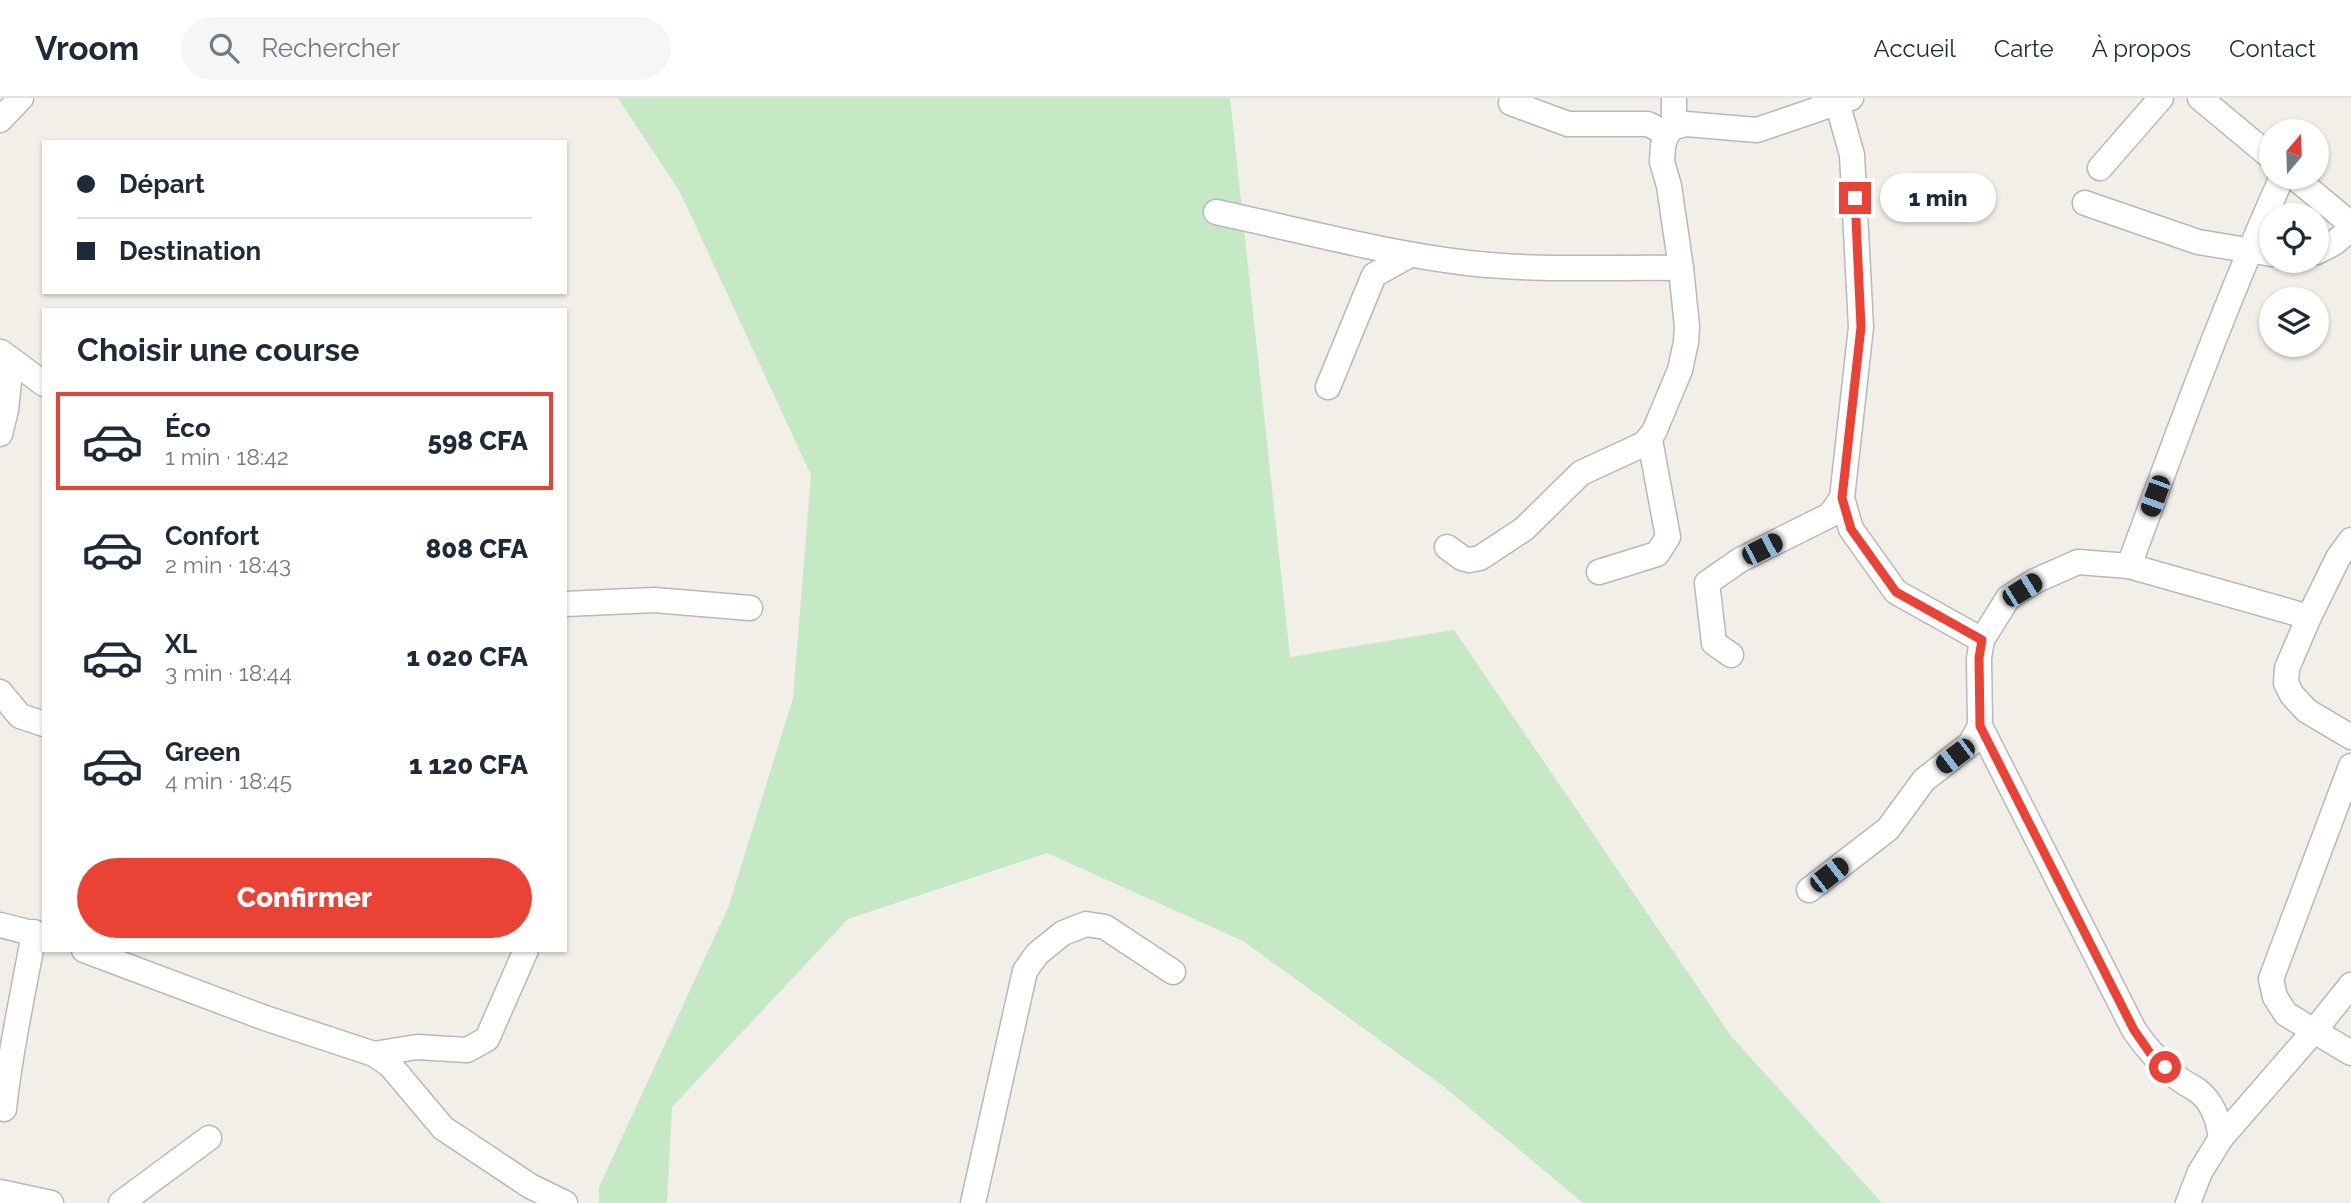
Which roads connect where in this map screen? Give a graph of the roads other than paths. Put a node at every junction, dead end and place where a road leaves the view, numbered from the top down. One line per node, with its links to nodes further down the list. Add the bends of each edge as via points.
1 (21, 98): 7 (street)
2 (1674, 98): 8 (street)
3 (2161, 98): 10 (street)
4 (2200, 98): 9 (street)
5 (1841, 99): 8 (street, via 1757,130 1686,124); 25 (street, via 1852,155 1861,327)
6 (1511, 103): 8 (street, via 1568,124 1648,124)
7 (0, 120)
8 (1671, 130): 19 (street, via 1663,145 1662,162)
9 (2259, 147)
10 (2100, 168)
11 (2308, 189): 14 (street)
12 (2085, 203): 16 (street, via 2198,242)
13 (1216, 212): 17 (street)
14 (2351, 226): 15 (street)
15 (2329, 246)
16 (2259, 253)
17 (1410, 254): 19 (street, via 1528,268); 22 (street, via 1374,275)
18 (2259, 255): 28 (street, via 2198,378)
19 (1681, 268): 24 (street, via 1686,342 1680,370)
20 (6, 356): 21 (street); 23 (street, via 6,410)
21 (42, 383)
22 (1328, 387)
23 (0, 434)
24 (1650, 440): 27 (street, via 1575,477 1524,529 1480,558 1462,558); 29 (street, via 1668,537 1657,554)
25 (1842, 498): 33 (street, via 1851,529 1896,592); 34 (street, via 1829,515 1740,560 1707,583 1714,643)
26 (2351, 540): 32 (street)
27 (1447, 547)
28 (2129, 566): 32 (street); 33 (street, via 2078,562 2035,581 2008,598)
29 (1600, 572)
30 (567, 604): 31 (street, via 654,600)
31 (750, 608)
32 (2309, 617): 38 (street, via 2287,668 2287,683 2307,710)
33 (1982, 640): 37 (street)
34 (1731, 655)
35 (0, 692): 36 (street, via 20,716)
36 (42, 723)
37 (1980, 726): 40 (street, via 1970,744 1924,779 1888,828); 52 (street, via 2134,1030 2150,1053 2212,1106)
38 (2351, 737)
39 (2351, 766): 47 (street, via 2271,979 2286,1014)
40 (1809, 890)
41 (0, 925): 42 (street)
42 (39, 934): 50 (street, via 9,1058)
43 (89, 952): 49 (street)
44 (525, 952): 49 (street, via 487,1039 467,1050 416,1047)
45 (1173, 972): 57 (street, via 1105,927 1086,924 1063,933 1037,954 1025,971)
46 (2351, 985): 47 (street)
47 (2315, 1031): 48 (street); 52 (street)
48 (2351, 1053)
49 (374, 1054): 56 (street, via 390,1065 443,1128 530,1186)
50 (5, 1109)
51 (209, 1138): 55 (street)
52 (2221, 1138): 58 (street)
53 (0, 1192): 54 (street)
54 (51, 1203)
55 (121, 1203)
56 (565, 1203)
57 (973, 1203)
58 (2188, 1203)

